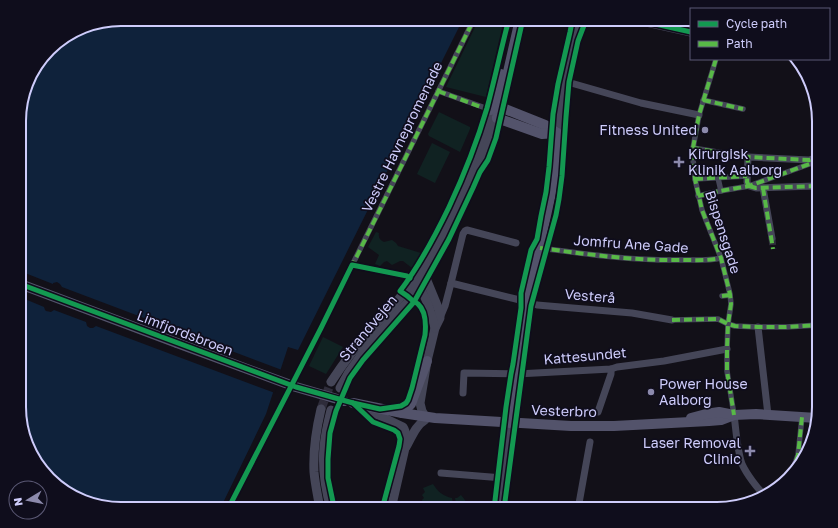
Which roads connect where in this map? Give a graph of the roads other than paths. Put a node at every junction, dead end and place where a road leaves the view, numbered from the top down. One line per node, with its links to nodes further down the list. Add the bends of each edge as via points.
1 (470, 26): 9 (street, Vestre Havnepromenade)
2 (512, 26): 12 (main road, Strandvejen, via 495,96)
3 (518, 26): 12 (main road, Strandvejen)
4 (577, 26): 8 (street)
5 (664, 26): 6 (street)
6 (690, 32)
7 (716, 60): 10 (street, Bispensgade)
8 (564, 81): 13 (street, via 641,103); 14 (street)
9 (438, 91): 12 (street); 31 (street, Vestre Havnepromenade)
10 (703, 100): 11 (street); 13 (street, Bispensgade)
11 (743, 110)
12 (496, 112): 14 (main road, via 545,125); 32 (street, Strandvejen, via 490,139 470,190 441,250); 33 (street, Strandvejen, via 453,211)
13 (700, 115): 15 (street, Bispensgade)
14 (557, 133): 29 (main road, via 554,176)
15 (693, 148): 16 (street); 21 (street, Bispensgade)
16 (748, 157): 17 (street); 19 (street)
17 (812, 160)
18 (812, 162): 22 (street)
19 (747, 176): 20 (street); 22 (street)
20 (718, 178): 21 (street); 25 (street)
21 (695, 179): 26 (street, Bispensgade)
22 (749, 186): 24 (street); 25 (street)
23 (812, 186): 24 (street)
24 (763, 188): 27 (street)
25 (720, 191): 26 (street)
26 (698, 196): 30 (street, Bispensgade)
27 (772, 238)
28 (516, 243): 34 (street, via 465,231)
29 (540, 248): 30 (street, Jomfru Ane Gade, via 631,259); 38 (main road)
30 (720, 258): 36 (street, Bispensgade)
31 (352, 265): 33 (street, via 406,276); 69 (street, Vestre Havnepromenade)
32 (425, 276): 33 (street, Strandvejen); 39 (street)
33 (416, 283): 44 (street, via 430,311); 49 (street, Strandvejen, via 374,326); 50 (street, Strandvejen, via 407,304 369,344)
34 (451, 283): 38 (street, Vesterå); 39 (street)
35 (26, 286): 52 (main road, Limfjordsbroen, bridge, via 296,387)
36 (730, 295): 37 (street); 41 (street, Bispensgade)
37 (722, 296)
38 (527, 301): 40 (street, Vesterå, via 537,305 619,312); 48 (main road)
39 (440, 318): 44 (street)
40 (672, 320): 41 (street, Vesterå, via 718,320)
41 (728, 324): 43 (street, Vesterå); 45 (street, Bispensgade)
42 (812, 325): 43 (street, Vesterå)
43 (758, 327): 58 (street)
44 (435, 328): 46 (street)
45 (727, 349): 47 (street, Kattesundet); 57 (street, Bispensgade, via 727,371)
46 (427, 361): 56 (main road, via 411,404); 60 (street, via 420,403)
47 (611, 369): 48 (street, Kattesundet); 55 (street)
48 (517, 374): 51 (street, Kattesundet, via 464,373); 62 (main road)
49 (331, 382)
50 (340, 388)
51 (463, 393)
52 (348, 402): 56 (main road, Vesterbro); 60 (main road, Vesterbro, via 402,417); 64 (street, via 403,427 406,432)
53 (321, 409): 70 (street, via 314,450 314,472)
54 (331, 410): 71 (street, via 324,447 325,484)
55 (598, 412)
56 (402, 413): 60 (main road, Vesterbro)
57 (734, 414): 58 (main road, Vesterbro); 62 (main road, Vesterbro, via 721,420 668,423 584,426); 68 (street, via 743,465)
58 (768, 415): 59 (main road, Vesterbro)
59 (802, 417): 61 (main road, Vesterbro); 65 (street)
60 (425, 418): 62 (main road, Vesterbro); 64 (street, via 417,426)
61 (811, 418)
62 (510, 423): 67 (street)
63 (590, 442): 74 (street)
64 (406, 448): 72 (street)
65 (797, 459)
66 (440, 473): 67 (street)
67 (503, 478): 73 (street)
68 (760, 491)
69 (232, 502)
70 (319, 502)
71 (329, 502)
72 (392, 502)
73 (500, 502)
74 (579, 502)

